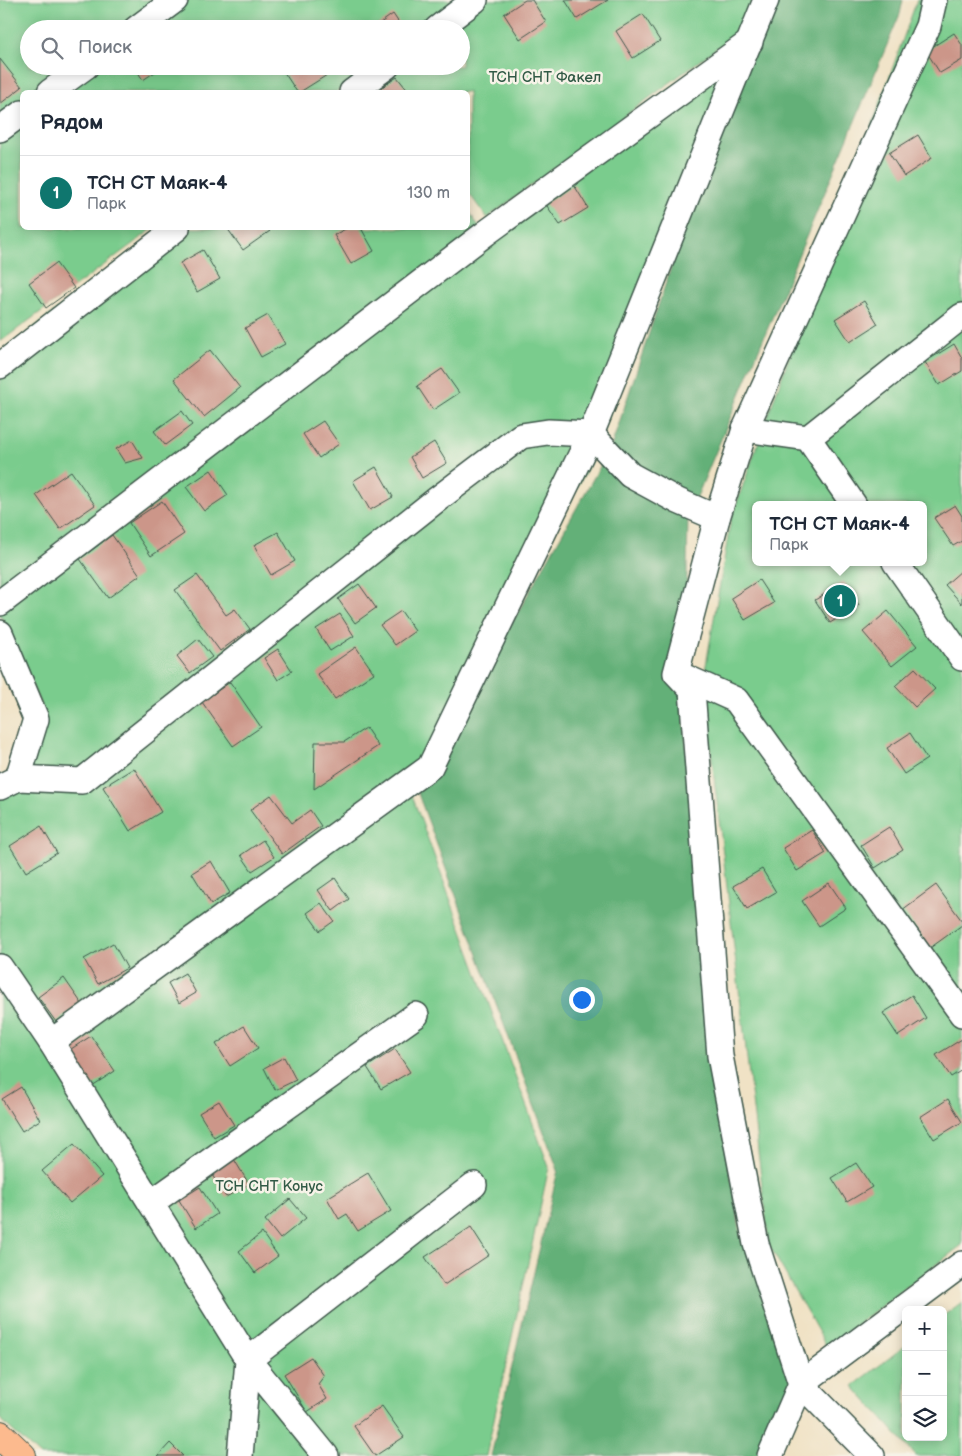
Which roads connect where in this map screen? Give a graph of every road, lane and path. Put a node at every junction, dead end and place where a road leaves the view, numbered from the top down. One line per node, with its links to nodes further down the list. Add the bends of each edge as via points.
1 (175, 0): 5 (street)
2 (475, 0): 6 (street)
3 (766, 0): 7 (street)
4 (934, 0): 17 (street, via 928,26)
5 (148, 20)
6 (448, 20)
7 (750, 42): 18 (street); 23 (street, via 486,233)
8 (74, 75): 10 (street)
9 (375, 75): 11 (street)
10 (53, 90)
11 (355, 90)
12 (20, 114): 13 (street)
13 (0, 129)
14 (174, 230): 16 (street)
15 (962, 316): 19 (street)
16 (0, 366)
17 (745, 429): 19 (street); 21 (street)
18 (591, 434): 21 (street, via 630,475); 27 (street, via 548,432 521,436 82,781); 31 (street, via 430,767)
19 (808, 438): 20 (street)
20 (851, 501)
21 (717, 518): 26 (street)
22 (898, 566): 25 (street)
23 (0, 603)
24 (0, 633): 27 (street, via 36,719)
25 (962, 658)
26 (676, 673): 29 (street, via 736,700); 36 (street, via 692,690 720,1056 756,1244)
27 (9, 782)
28 (0, 967): 31 (street)
29 (962, 1014)
30 (416, 1015): 33 (street)
31 (51, 1042): 33 (street)
32 (474, 1185): 35 (street)
33 (151, 1203): 35 (street)
34 (962, 1264): 36 (street)
35 (248, 1360): 39 (street); 40 (street)
36 (801, 1384): 41 (street); 42 (street)
37 (0, 1435): 38 (main road)
38 (22, 1456)
39 (240, 1456)
40 (326, 1456)
41 (770, 1456)
42 (872, 1456)

